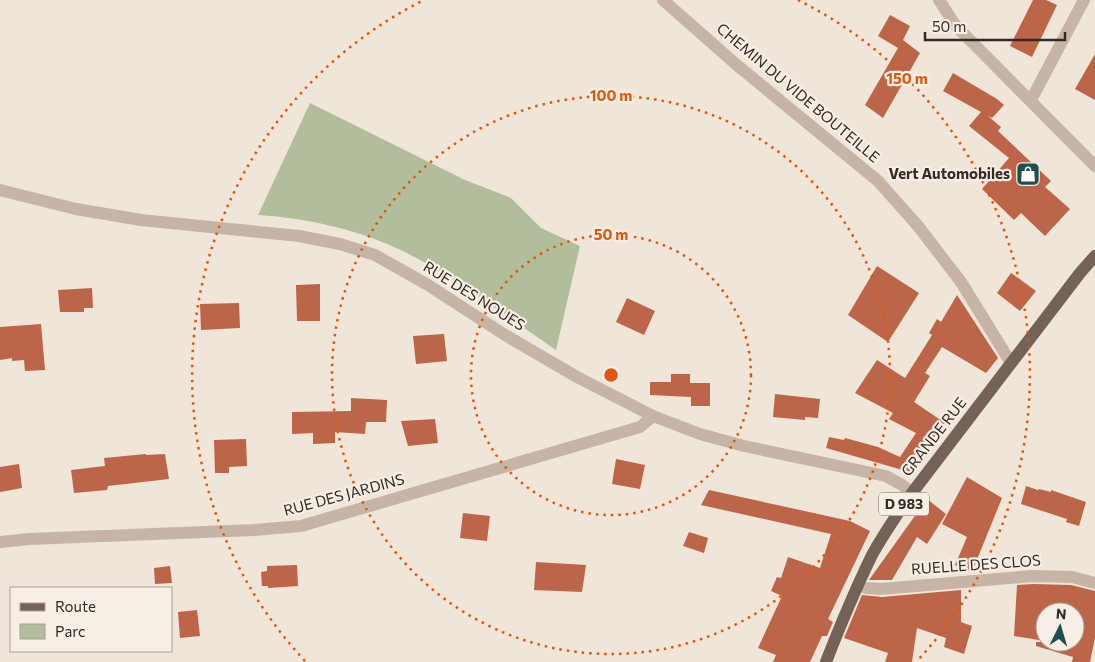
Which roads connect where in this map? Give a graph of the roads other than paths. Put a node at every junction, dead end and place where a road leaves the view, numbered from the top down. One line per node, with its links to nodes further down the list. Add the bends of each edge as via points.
1 (663, 0): 10 (street, CHEMIN DU VIDE BOUTEILLE, via 878,181 961,282)
2 (939, 0): 4 (street, via 956,26)
3 (1084, 0): 4 (street)
4 (1031, 100): 5 (street)
5 (1095, 166)
6 (0, 190): 11 (street, RUE DES NOUES, via 85,211 299,236 375,255 577,377)
7 (1095, 249): 9 (main road, GRANDE RUE / D 983)
8 (1095, 256): 9 (main road, GRANDE RUE / D 983)
9 (1080, 273): 10 (main road, GRANDE RUE / D 983)
10 (1011, 363): 12 (main road, GRANDE RUE / D 983)
11 (653, 416): 12 (street, RUE DES NOUES, via 744,446 886,476); 13 (street, RUE DES JARDINS, via 640,427 301,526)
12 (912, 493): 15 (main road, GRANDE RUE / D 983, via 890,525)
13 (0, 542)
14 (1095, 583): 15 (street, RUELLE DES CLOS, via 1072,576 1032,576 881,588)
15 (858, 585): 16 (main road, GRANDE RUE / D 983)
16 (826, 662)

